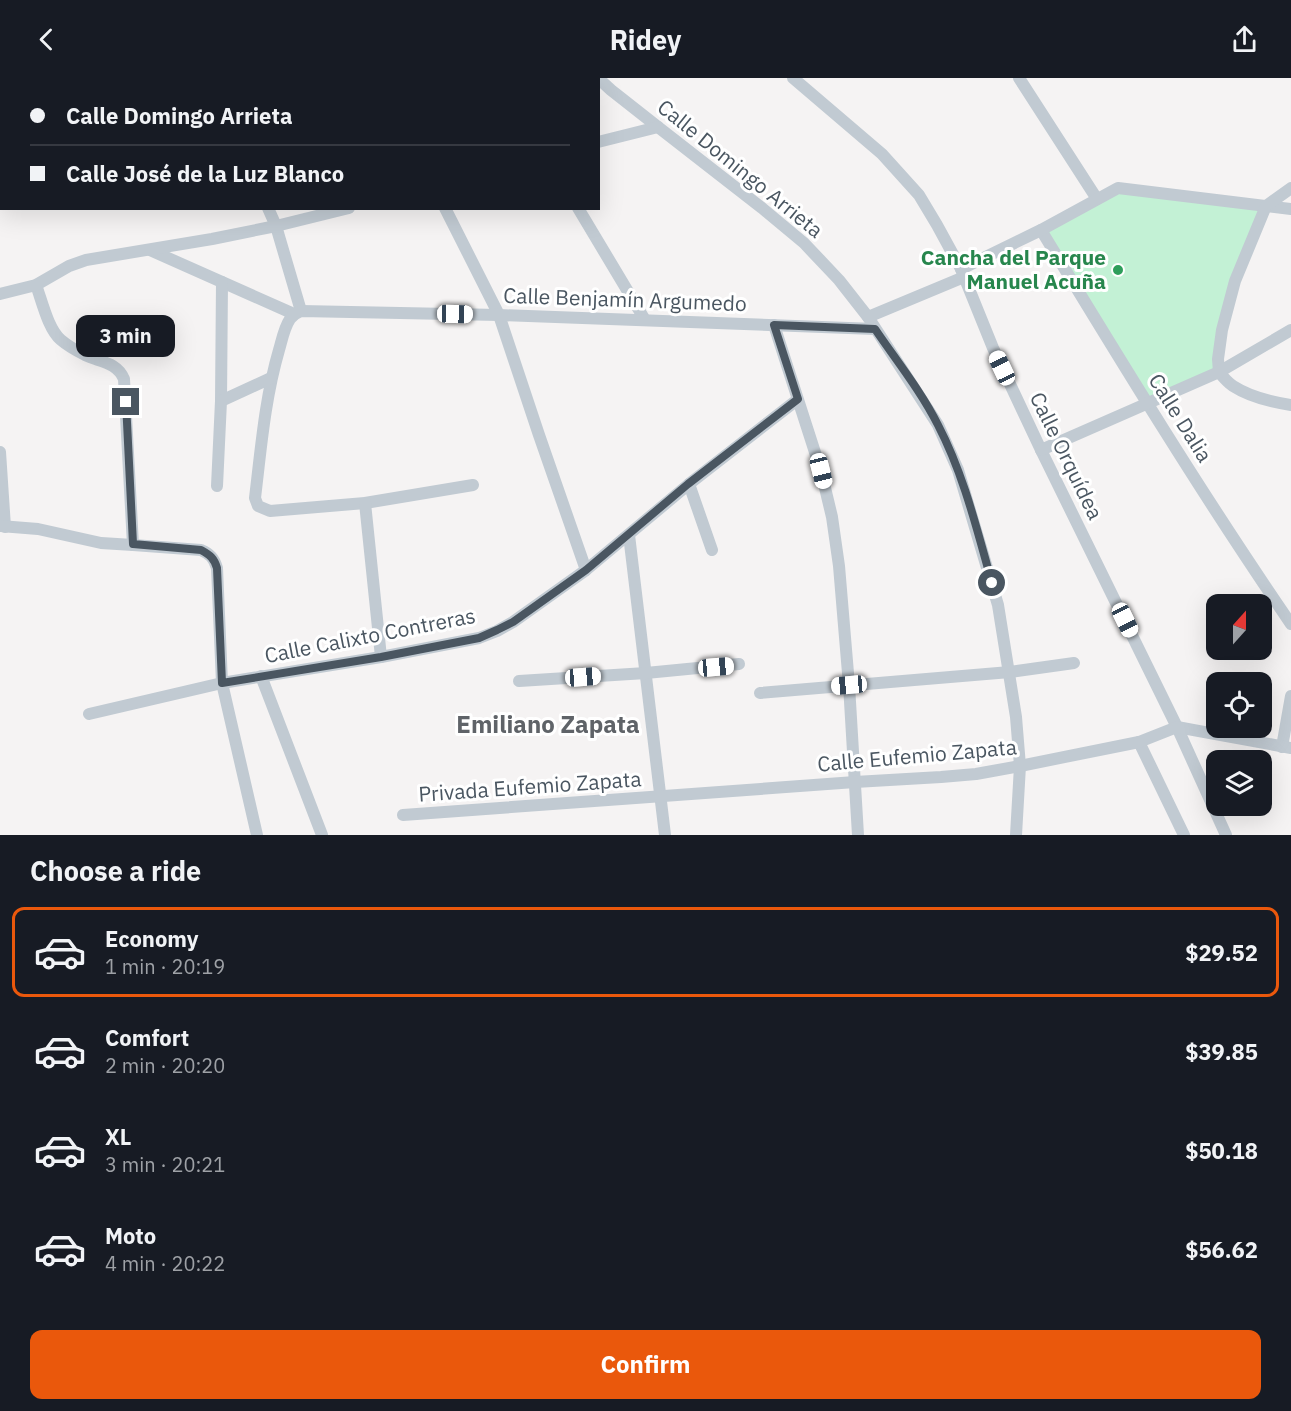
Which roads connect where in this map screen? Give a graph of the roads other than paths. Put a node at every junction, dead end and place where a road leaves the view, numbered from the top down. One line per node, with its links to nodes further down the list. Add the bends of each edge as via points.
1 (793, 78): 17 (street, Calle Orquídea, via 882,154 920,195)
2 (1019, 78): 7 (street)
3 (600, 80): 4 (street, Calle Domingo Arrieta)
4 (658, 127): 5 (street); 23 (street, Calle Domingo Arrieta, via 804,243)
5 (600, 142)
6 (1291, 188): 8 (street)
7 (1097, 200): 8 (street, via 1118,188); 15 (street)
8 (1266, 206): 9 (street); 28 (street, via 1234,281 1222,330)
9 (1291, 209)
10 (269, 210): 14 (street)
11 (341, 210): 14 (street)
12 (446, 210): 22 (street)
13 (579, 210): 24 (street)
14 (276, 226): 16 (street); 21 (street)
15 (1041, 230): 17 (street); 32 (street, Calle Dalia)
16 (149, 249): 18 (street); 19 (street, via 86,260)
17 (961, 276): 23 (street); 34 (street, Calle Orquídea)
18 (222, 282): 21 (street); 31 (street)
19 (36, 285): 20 (street); 42 (street, via 60,339 113,365 124,379)
20 (2, 297)
21 (297, 313): 22 (street, Calle Benjamín Argumedo); 29 (street, via 285,329)
22 (499, 315): 24 (street, Calle Benjamín Argumedo); 44 (street)
23 (868, 317): 26 (street, Calle Domingo Arrieta)
24 (645, 320): 25 (street, Calle Benjamín Argumedo)
25 (774, 325): 26 (street, Calle Benjamín Argumedo); 30 (street)
26 (875, 329): 49 (street, Calle Domingo Arrieta, via 938,425 958,470 998,605)
27 (1291, 330): 28 (street)
28 (1219, 372): 32 (street); 33 (street, via 1231,385 1249,395)
29 (271, 378): 31 (street); 39 (street, via 255,498 258,506 270,511)
30 (798, 399): 36 (street, Calle Calixto Contreras); 54 (street, via 832,517)
31 (221, 401): 38 (street)
32 (1147, 404): 34 (street); 45 (street, Calle Dalia)
33 (1291, 405)
34 (1041, 450): 58 (street, Calle Orquídea)
35 (0, 452): 40 (street)
36 (688, 484): 41 (street, Calle Calixto Contreras); 43 (street)
37 (473, 485): 39 (street)
38 (217, 486)
39 (365, 503): 46 (street)
40 (2, 526): 42 (street, via 38,529 101,543)
41 (629, 535): 44 (street, Calle Calixto Contreras); 50 (street)
42 (133, 544): 53 (street, via 201,550 215,560)
43 (712, 550)
44 (586, 570): 46 (street, Calle Calixto Contreras, via 513,622 479,638)
45 (1291, 624)
46 (381, 657): 51 (street, Calle Calixto Contreras)
47 (1074, 663): 49 (street)
48 (739, 664): 50 (street)
49 (1010, 672): 54 (street); 61 (street, Calle Domingo Arrieta)
50 (646, 673): 52 (street); 63 (street)
51 (261, 676): 53 (street, Calle Calixto Contreras); 66 (street)
52 (519, 681)
53 (222, 683): 57 (street, Calle Calixto Contreras); 65 (street)
54 (849, 685): 55 (street); 62 (street)
55 (760, 693)
56 (1291, 696): 60 (street)
57 (89, 714)
58 (1174, 728): 59 (street, Calle Eufemio Zapata); 60 (street); 71 (street, Calle Orquídea)
59 (1144, 741): 61 (street, Calle Eufemio Zapata); 70 (street)
60 (1287, 747)
61 (1020, 766): 62 (street, Calle Eufemio Zapata, via 976,774); 69 (street, Calle Domingo Arrieta)
62 (855, 782): 63 (street, Calle Eufemio Zapata); 68 (street)
63 (661, 797): 64 (street, Privada Eufemio Zapata); 67 (street)
64 (403, 815)
65 (257, 835)
66 (322, 835)
67 (665, 835)
68 (858, 835)
69 (1016, 835)
70 (1184, 835)
71 (1226, 835)

